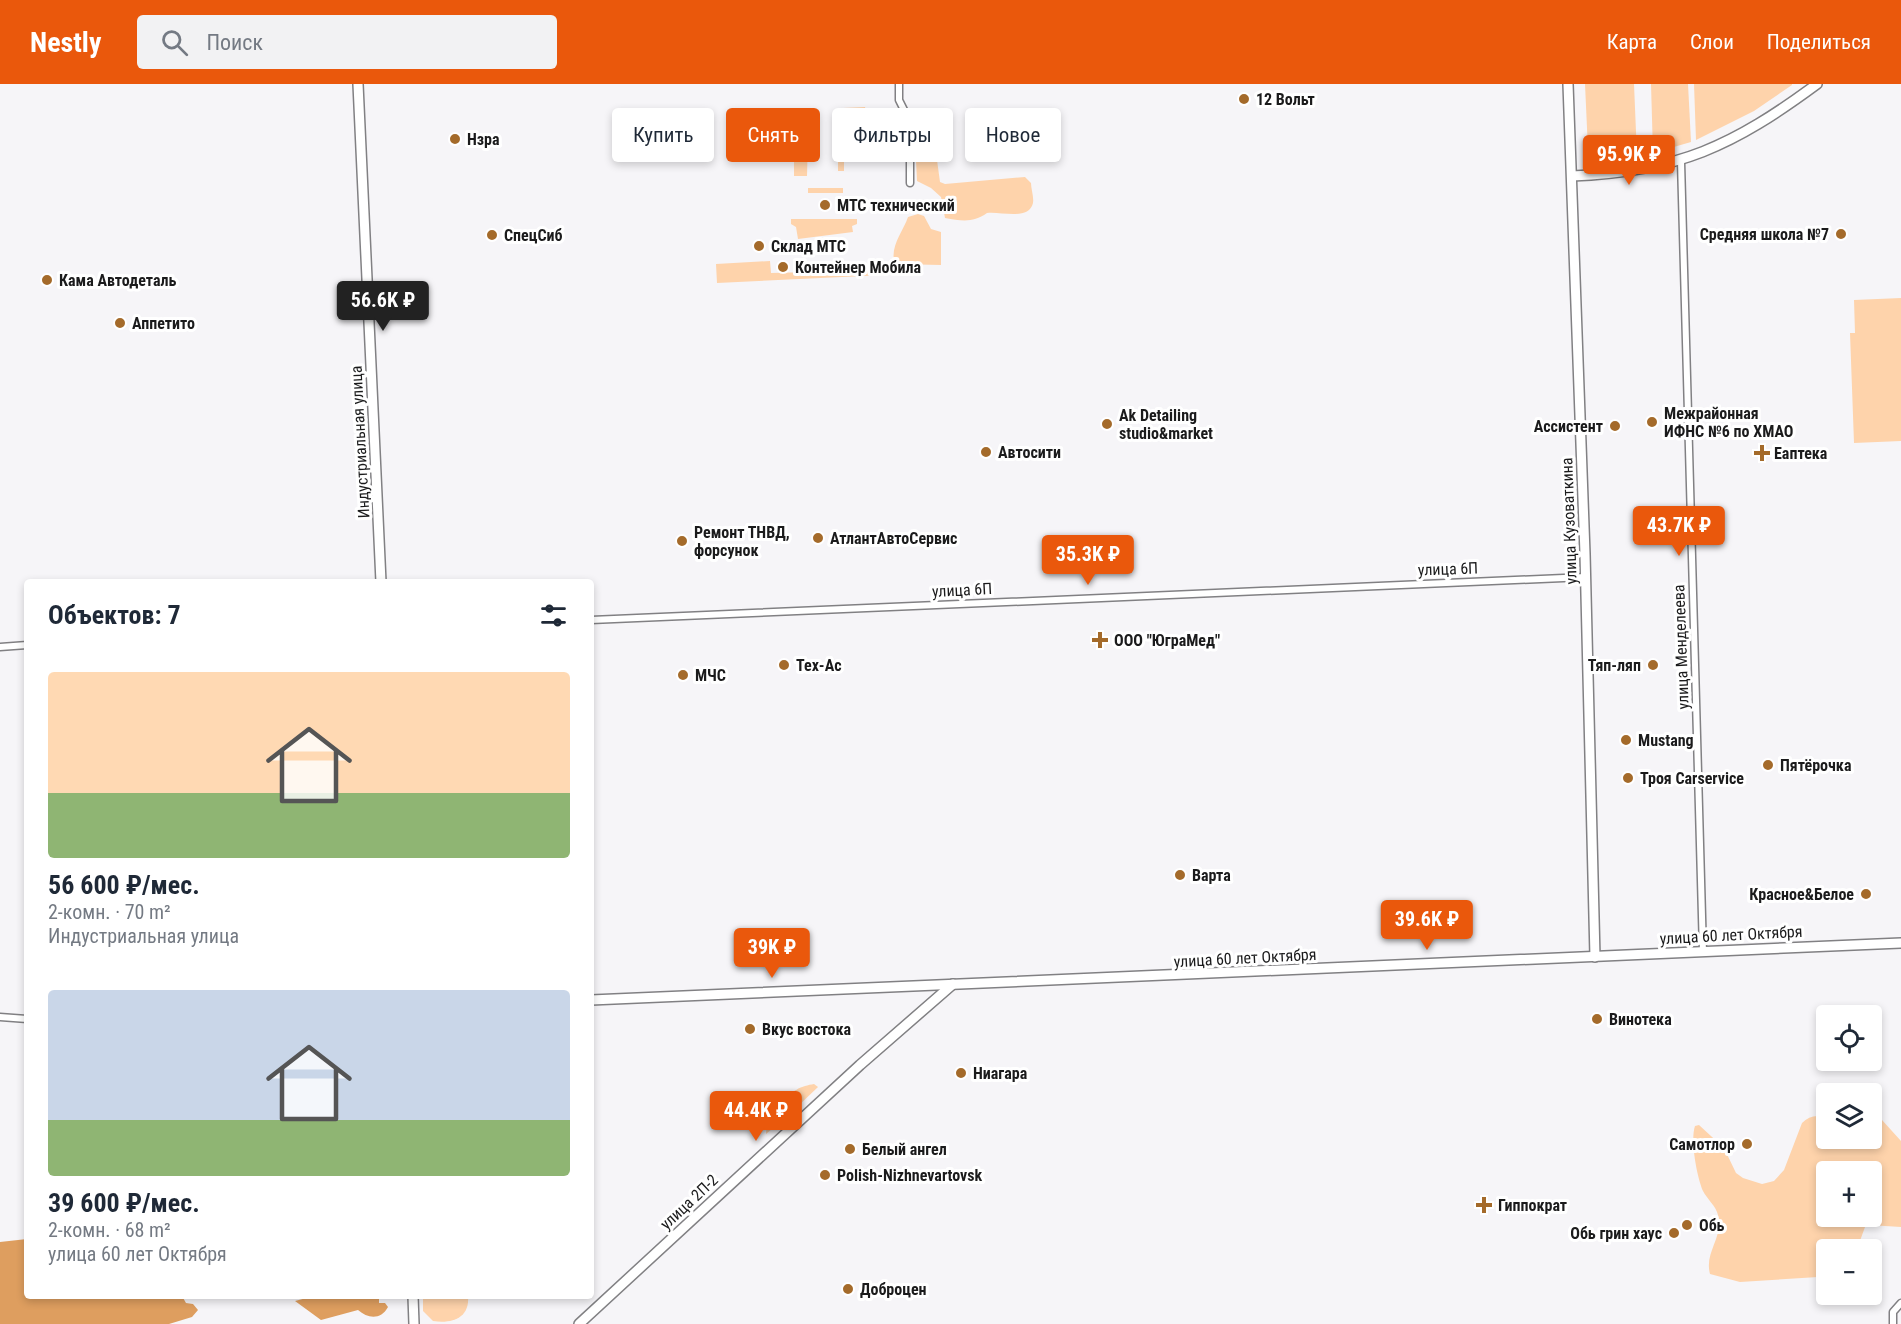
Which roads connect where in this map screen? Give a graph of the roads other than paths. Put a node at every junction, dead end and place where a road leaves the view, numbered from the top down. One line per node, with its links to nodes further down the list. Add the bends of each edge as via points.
1 (358, 84): 9 (main road, Индустриальная улица)
2 (900, 84): 7 (street, via 899,100 910,122)
3 (1568, 84): 6 (main road, улица Кузоваткина)
4 (1817, 84): 5 (main road, via 1761,125)
5 (1681, 162): 6 (main road, via 1632,172); 14 (street, улица Менделеева)
6 (1572, 176): 8 (main road, улица Кузоваткина)
7 (910, 183)
8 (1586, 577): 10 (street, улица 6П); 15 (main road, улица Кузоваткина)
9 (381, 579)
10 (594, 620)
11 (24, 645): 12 (street)
12 (0, 647)
13 (1901, 943): 14 (main road, улица 60 лет Октября)
14 (1702, 952): 15 (main road, улица 60 лет Октября)
15 (1595, 957): 16 (main road, улица 60 лет Октября)
16 (953, 984): 17 (main road, улица 60 лет Октября); 23 (main road, улица 2П-2)
17 (594, 1000)
18 (0, 1017): 19 (street)
19 (24, 1019)
20 (413, 1299): 22 (main road)
21 (1901, 1303): 24 (street, via 1893,1312)
22 (414, 1324)
23 (579, 1324)
24 (1893, 1324)

